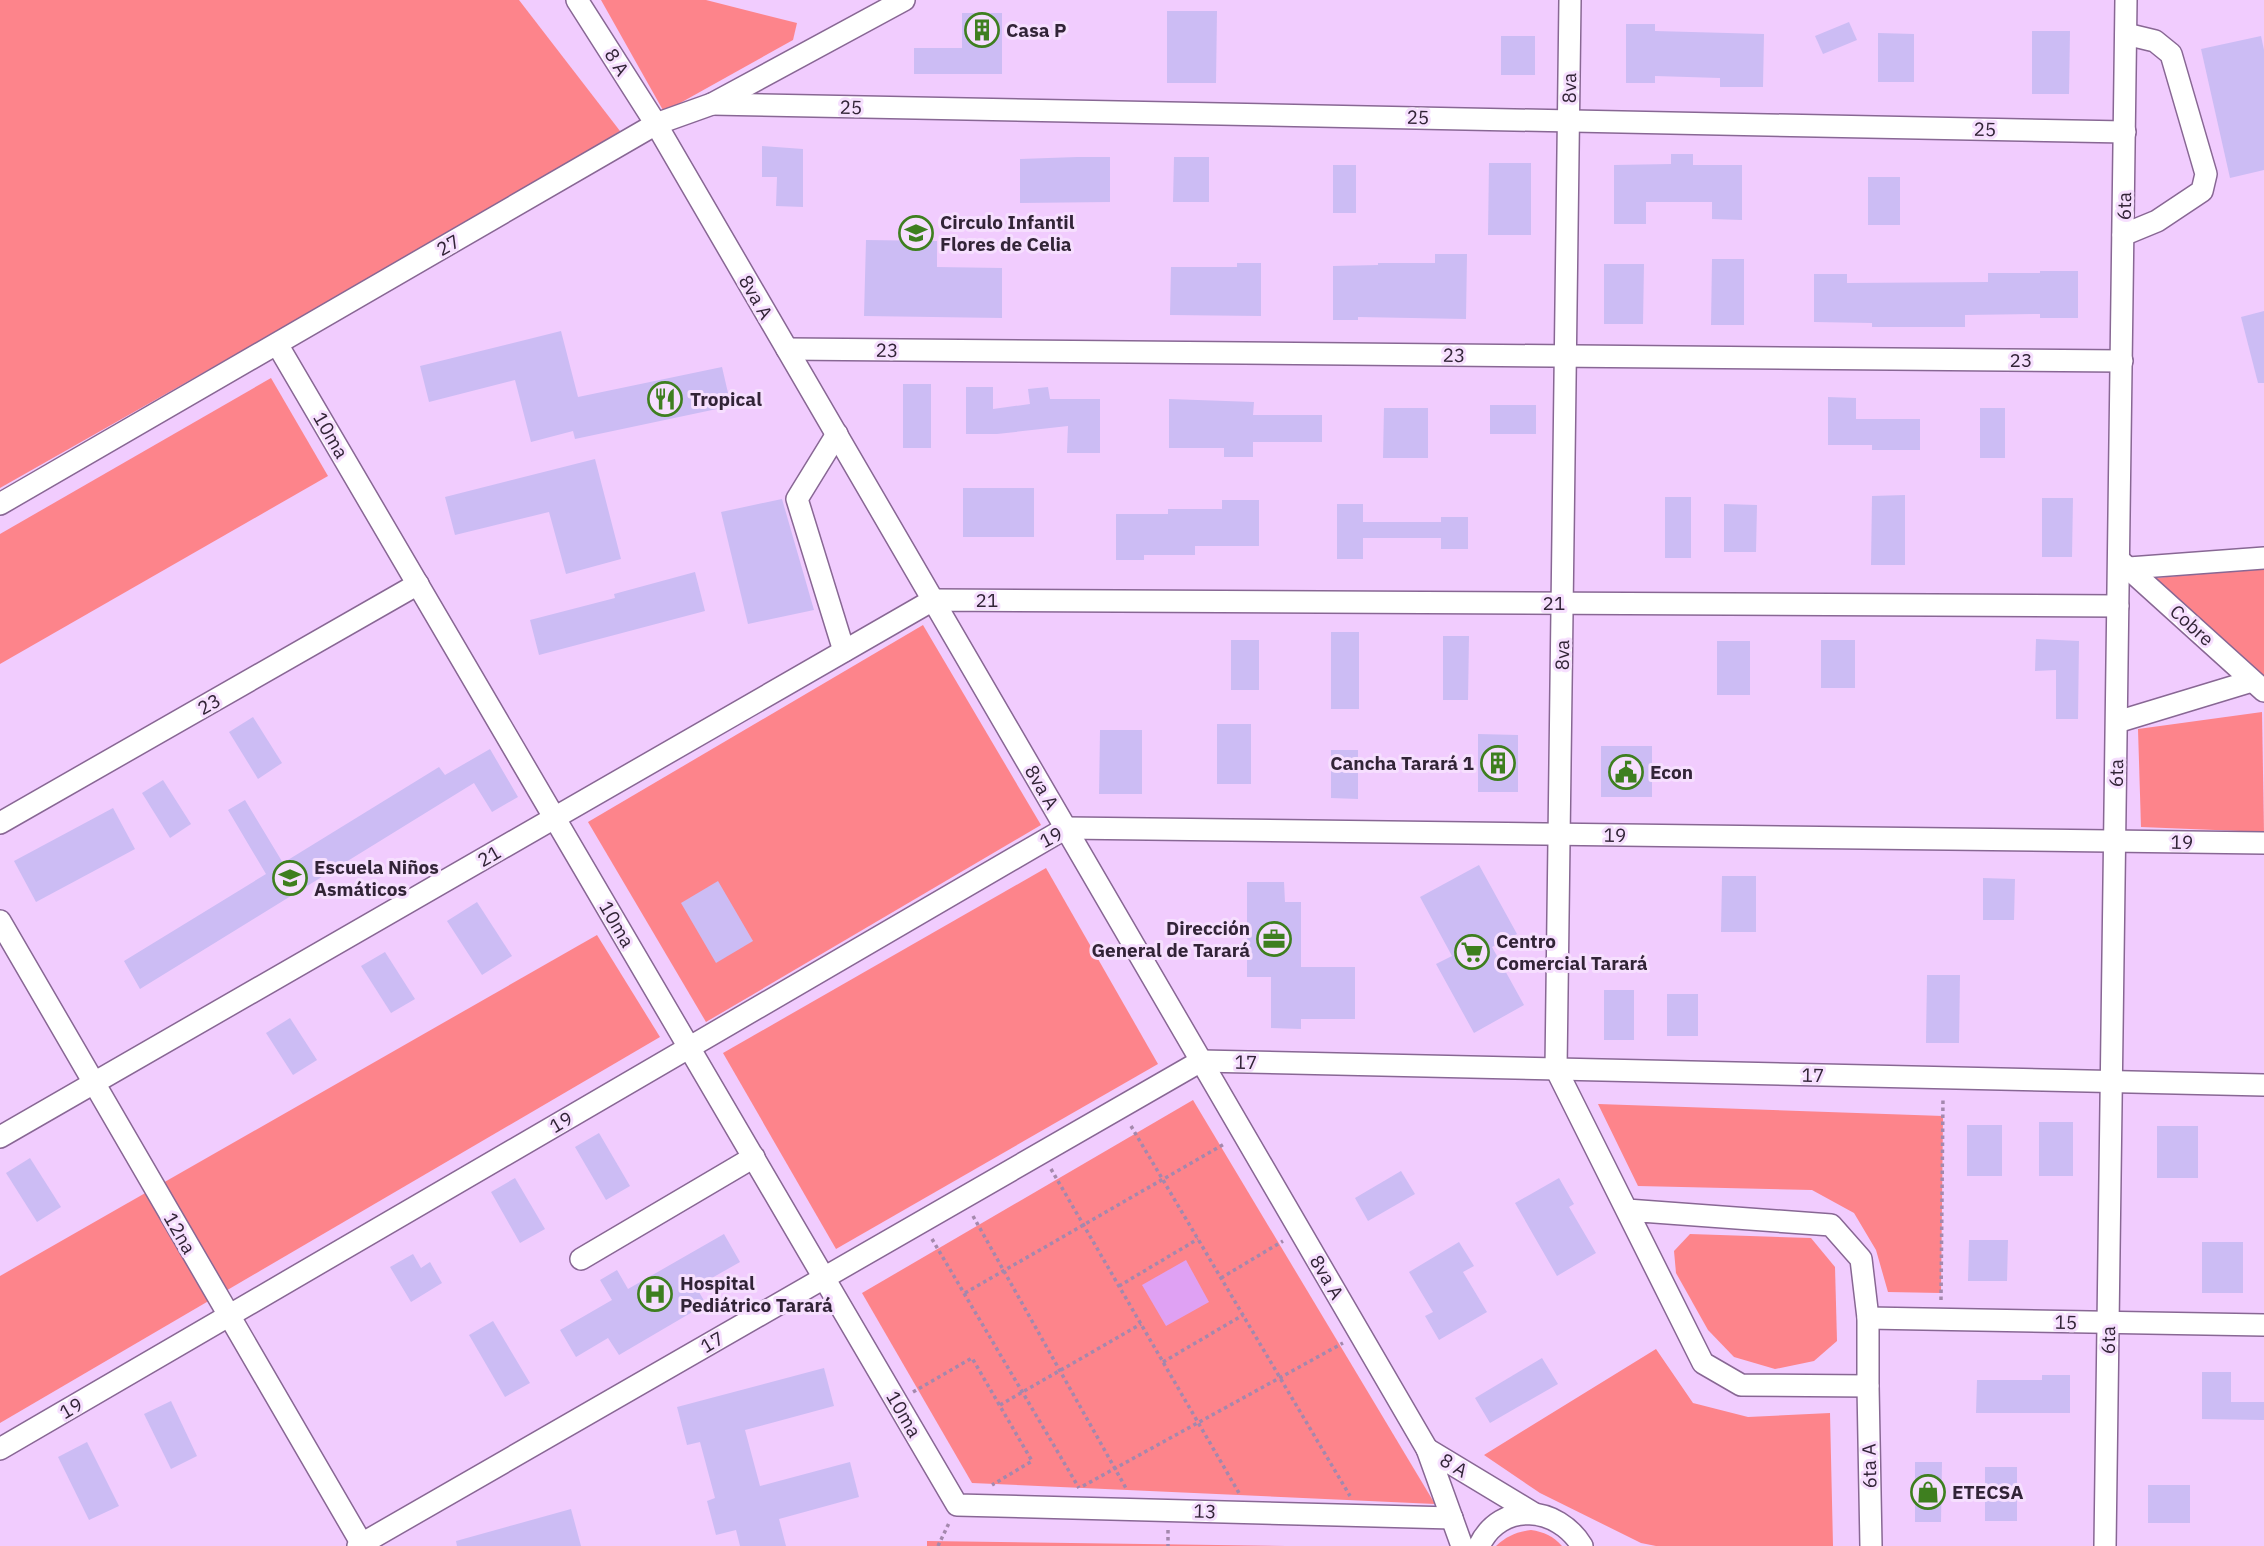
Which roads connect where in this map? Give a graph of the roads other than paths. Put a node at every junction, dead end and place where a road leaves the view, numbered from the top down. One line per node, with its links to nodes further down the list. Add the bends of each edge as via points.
1 (577, 0): 9 (street, 8 A)
2 (904, 0): 5 (street, 27)
3 (1570, 0): 8 (street, 8va)
4 (2126, 0): 6 (street, 6ta)
5 (882, 6): 7 (street, 27)
6 (2126, 34): 10 (street, 6ta); 11 (street, via 2155,41 2171,54 2206,174 2202,191 2157,221)
7 (712, 104): 8 (street, 25); 9 (street, 27)
8 (1569, 120): 10 (street, 25); 14 (street, 8va)
9 (656, 124): 12 (street, 27); 13 (street, 8va A)
10 (2124, 132): 11 (street, 6ta)
11 (2123, 235): 15 (street, 6ta)
12 (277, 344): 17 (street, 27); 20 (street, 10ma)
13 (787, 349): 14 (street, 23); 16 (street, 8va A)
14 (1565, 356): 15 (street, 23); 22 (street, 8va)
15 (2122, 361): 19 (street, 6ta)
16 (837, 434): 21 (street, 8va A); 24 (street, via 797,499)
17 (0, 504)
18 (2264, 558): 19 (street)
19 (2124, 564): 23 (street, 6ta); 25 (street, Cobre)
20 (418, 584): 27 (street, 10ma); 28 (street, 23)
21 (933, 600): 22 (street, 21); 24 (street, 21); 29 (street, 8va A)
22 (1562, 603): 23 (street, 21); 30 (street, 8va)
23 (2118, 606): 26 (street, 6ta)
24 (844, 651): 27 (street, 21)
25 (2258, 686): 26 (street)
26 (2117, 722): 31 (street, 6ta)
27 (555, 818): 34 (street, 10ma); 38 (street, 21)
28 (0, 823)
29 (1066, 828): 30 (street, 19); 34 (street, 19); 35 (street, 8va A)
30 (1559, 834): 31 (street, 19); 36 (street, 8va)
31 (2115, 841): 32 (street, 19); 37 (street, 6ta)
32 (2264, 843)
33 (0, 921): 38 (street, 12na)
34 (689, 1047): 41 (street, 10ma); 45 (street, 19)
35 (1201, 1061): 36 (street, 17); 44 (street, 17); 51 (street, 8va A)
36 (1556, 1069): 37 (street, 17); 42 (street, 8va)
37 (2112, 1082): 39 (street, 17); 47 (street, 6ta)
38 (94, 1083): 40 (street, 21); 45 (street, 12na)
39 (2264, 1085)
40 (0, 1138)
41 (754, 1157): 43 (street); 44 (street, 10ma)
42 (1627, 1210): 46 (street, 6ta A, via 1831,1225 1861,1259); 49 (street, 8va, via 1703,1363 1741,1385)
43 (581, 1259)
44 (824, 1278): 52 (street, 10ma); 56 (street, 17)
45 (229, 1316): 50 (street, 19); 56 (street, 12na)
46 (1868, 1318): 47 (street, 15); 49 (street, 6ta A)
47 (2108, 1322): 48 (street, 15); 61 (street, 6ta)
48 (2264, 1325)
49 (1868, 1386): 60 (street, 6ta A)
50 (0, 1449)
51 (1427, 1449): 53 (street, 8 A); 54 (street, 8 A)
52 (957, 1505): 54 (street, 13)
53 (1532, 1513): 55 (street, 8 A, via 1556,1520); 58 (street, via 1496,1525)
54 (1452, 1518): 57 (street, 8 A)
55 (1579, 1540): 59 (street)
56 (360, 1545)
57 (1462, 1546)
58 (1479, 1546)
59 (1595, 1546)
60 (1871, 1546)
61 (2105, 1546)

